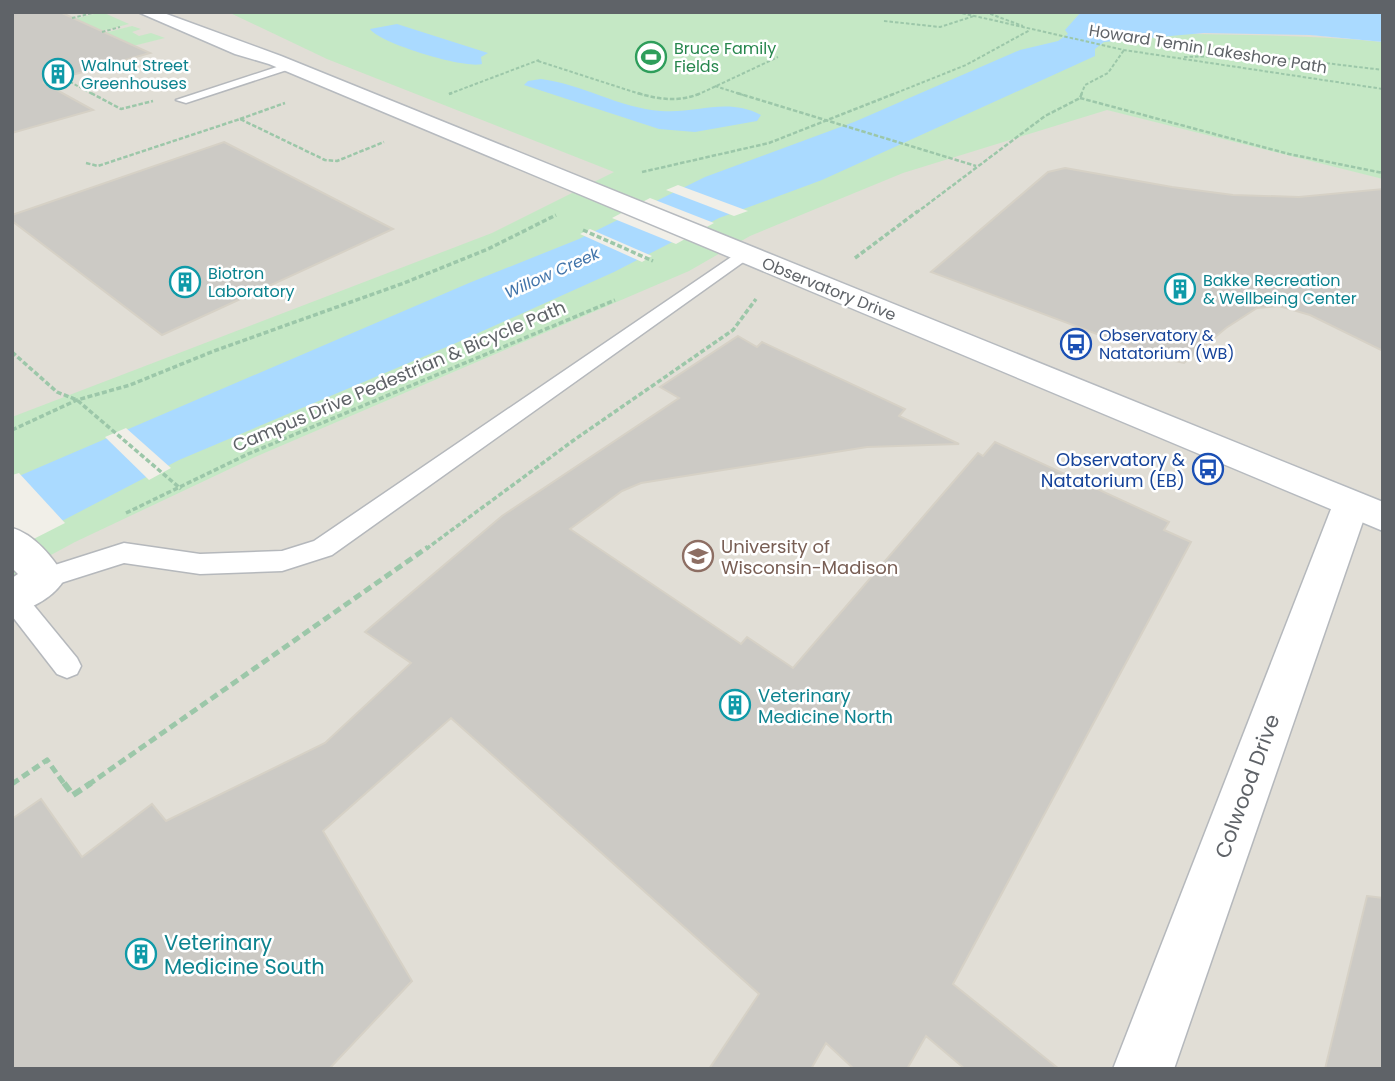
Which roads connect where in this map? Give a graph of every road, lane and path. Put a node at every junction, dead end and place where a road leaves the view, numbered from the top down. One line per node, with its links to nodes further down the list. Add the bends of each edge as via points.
1 (97, 12): 7 (path)
2 (146, 12): 13 (street, Observatory Drive)
3 (188, 12): 13 (street, Observatory Drive)
4 (957, 12): 6 (path, Howard Temin Lakeshore Path)
5 (985, 12): 9 (path, Howard Temin Lakeshore Path)
6 (974, 16): 8 (path, via 940,27); 9 (path, Howard Temin Lakeshore Path)
7 (72, 18)
8 (884, 21)
9 (1030, 30): 10 (path, Howard Temin Lakeshore Path); 24 (path, via 966,65)
10 (1124, 50): 12 (path, Howard Temin Lakeshore Path); 19 (path, via 1108,73 1085,85)
11 (778, 57): 16 (path)
12 (1179, 58): 14 (path, via 1220,52 1266,53); 17 (path, Howard Temin Lakeshore Path)
13 (282, 63): 20 (lane); 29 (street, Observatory Drive)
14 (1383, 70)
15 (65, 79): 21 (path, via 121,109)
16 (715, 86): 18 (path, via 690,98 657,99 539,60); 24 (path)
17 (1383, 89)
18 (441, 97)
19 (1080, 99): 27 (path, via 1045,116); 28 (path, via 1289,154)
20 (182, 100)
21 (153, 101)
22 (291, 102): 23 (path)
23 (240, 119): 25 (path, via 325,160 337,161); 26 (path, via 98,166)
24 (826, 120): 27 (path); 29 (path, via 744,150 636,173)
25 (388, 141)
26 (86, 163)
27 (977, 166): 32 (path)
28 (1383, 173)
29 (596, 193): 31 (street, Observatory Drive); 37 (path, via 488,249 416,278 130,386)
30 (583, 230): 33 (path)
31 (743, 254): 41 (street, Observatory Drive); 42 (lane, via 323,548 282,561 200,565 124,553)
32 (855, 258)
33 (653, 261)
34 (620, 298): 39 (path, Campus Drive Pedestrian & Bicycle Path, via 248,454)
35 (756, 299): 44 (path, via 733,330 334,616 73,795 47,760)
36 (12, 352): 37 (path, via 57,392)
37 (77, 400): 38 (path); 39 (path)
38 (12, 430)
39 (181, 489): 40 (path, Campus Drive Pedestrian & Bicycle Path)
40 (135, 510)
41 (1367, 511): 45 (street, Colwood Drive)
42 (20, 573): 43 (lane)
43 (67, 666)
44 (12, 784)
45 (1143, 1069)

